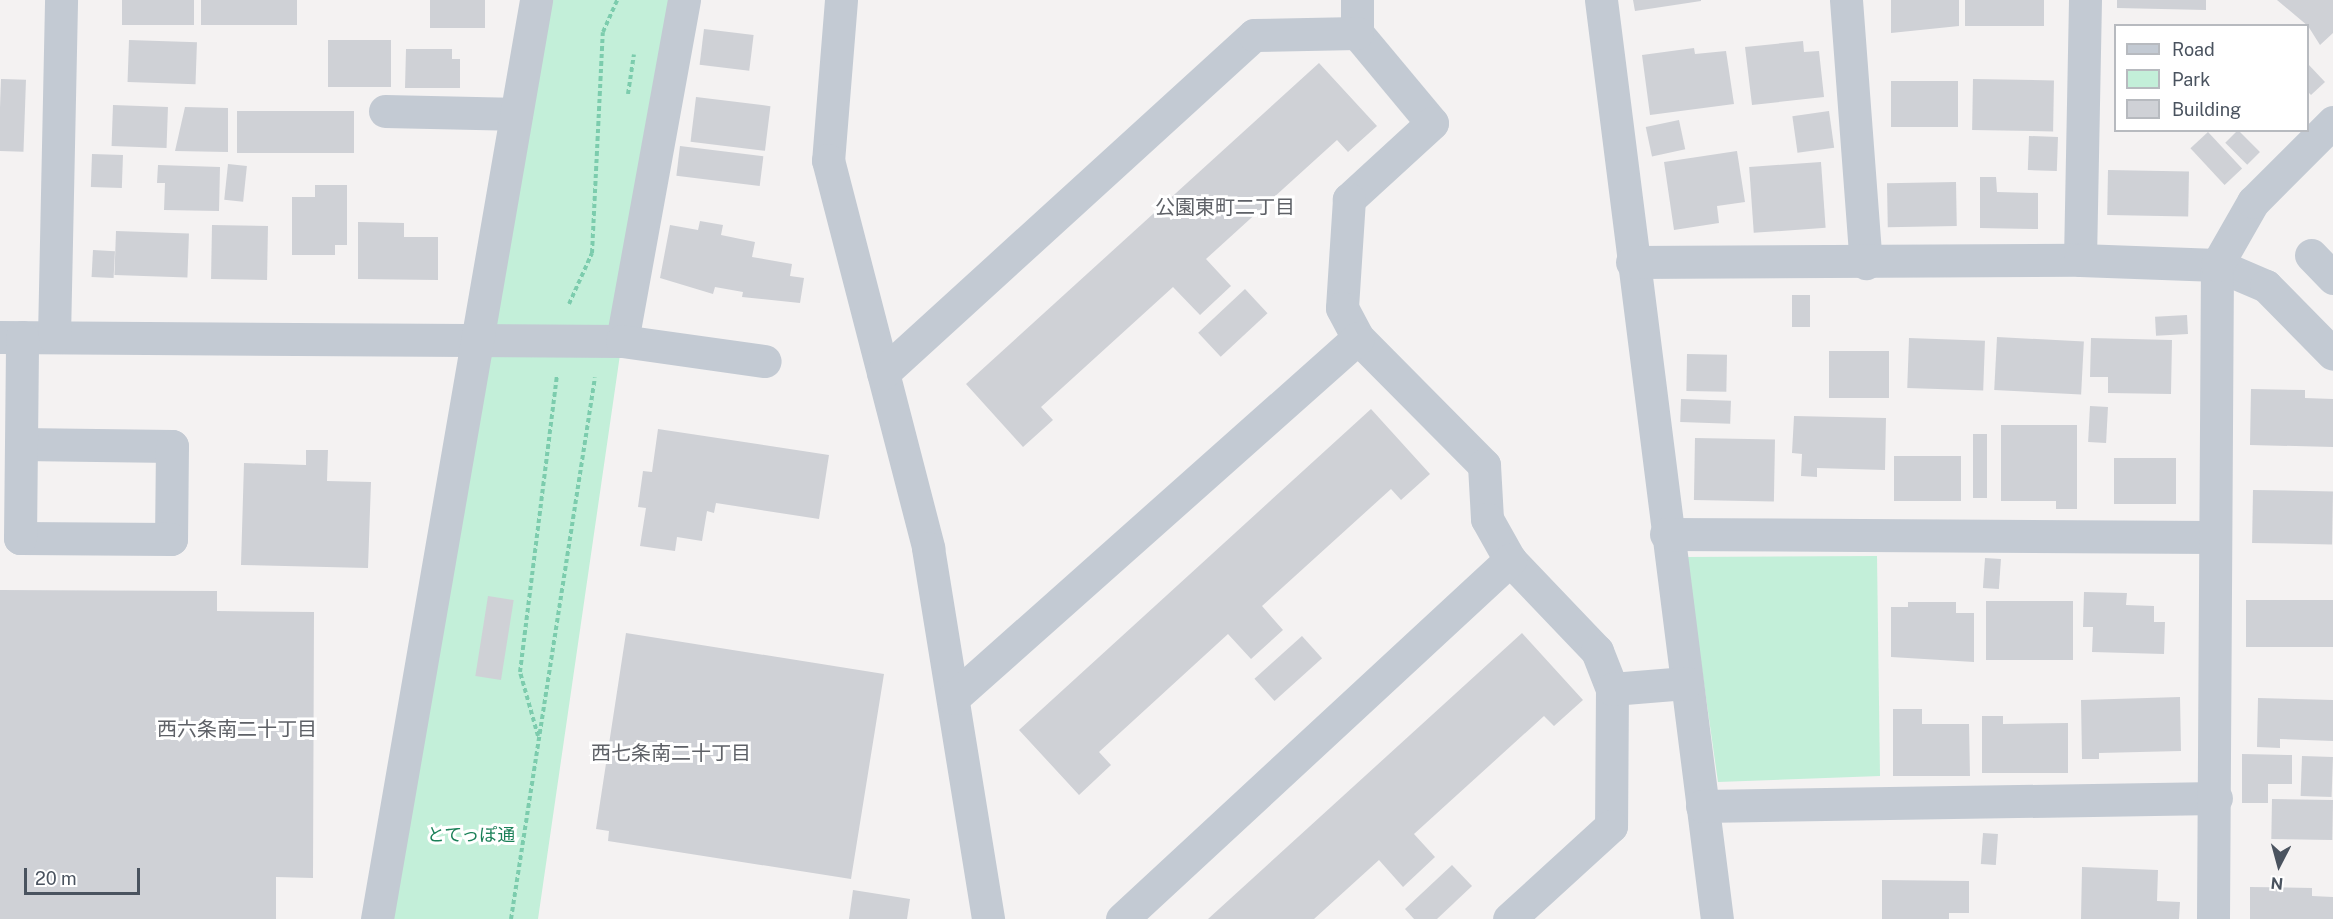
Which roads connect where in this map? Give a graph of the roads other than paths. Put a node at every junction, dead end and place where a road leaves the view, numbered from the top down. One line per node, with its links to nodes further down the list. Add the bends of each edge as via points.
1 (61, 0): 18 (street)
2 (536, 0): 11 (street)
3 (684, 0): 21 (street)
4 (841, 0): 24 (street, via 828,160)
5 (1357, 0): 9 (street)
6 (1601, 0): 14 (street)
7 (1846, 0): 15 (street)
8 (2085, 0): 13 (street)
9 (1357, 33): 20 (street, via 1432,123 1349,199 1342,308); 24 (street, via 1254,35)
10 (385, 111): 11 (street)
11 (516, 114): 19 (street)
12 (2333, 122): 16 (street, via 2253,202)
13 (2080, 260): 15 (street); 16 (street)
14 (1632, 262): 15 (street); 26 (street)
15 (1866, 263)
16 (2217, 265): 22 (street, via 2266,286); 27 (street)
17 (11, 337): 18 (street); 25 (street)
18 (54, 338): 19 (street)
19 (478, 338): 21 (street); 34 (street)
20 (1358, 338): 28 (street, via 1484,465 1486,519); 31 (street)
21 (612, 340): 23 (street)
22 (2333, 354)
23 (765, 362)
24 (883, 373): 31 (street, via 928,548)
25 (21, 444): 25 (street, via 20,538 171,539 172,446)
26 (1666, 534): 27 (street); 29 (street)
27 (2213, 537): 32 (street)
28 (1510, 560): 30 (street, via 1597,651); 36 (street)
29 (1686, 682): 30 (street); 33 (street)
30 (1612, 689): 37 (street, via 1611,826)
31 (953, 698): 35 (street)
32 (2216, 798): 33 (street); 39 (street)
33 (1702, 806): 38 (street)
34 (377, 919)
35 (988, 919)
36 (1122, 919)
37 (1509, 919)
38 (1717, 919)
39 (2213, 919)

